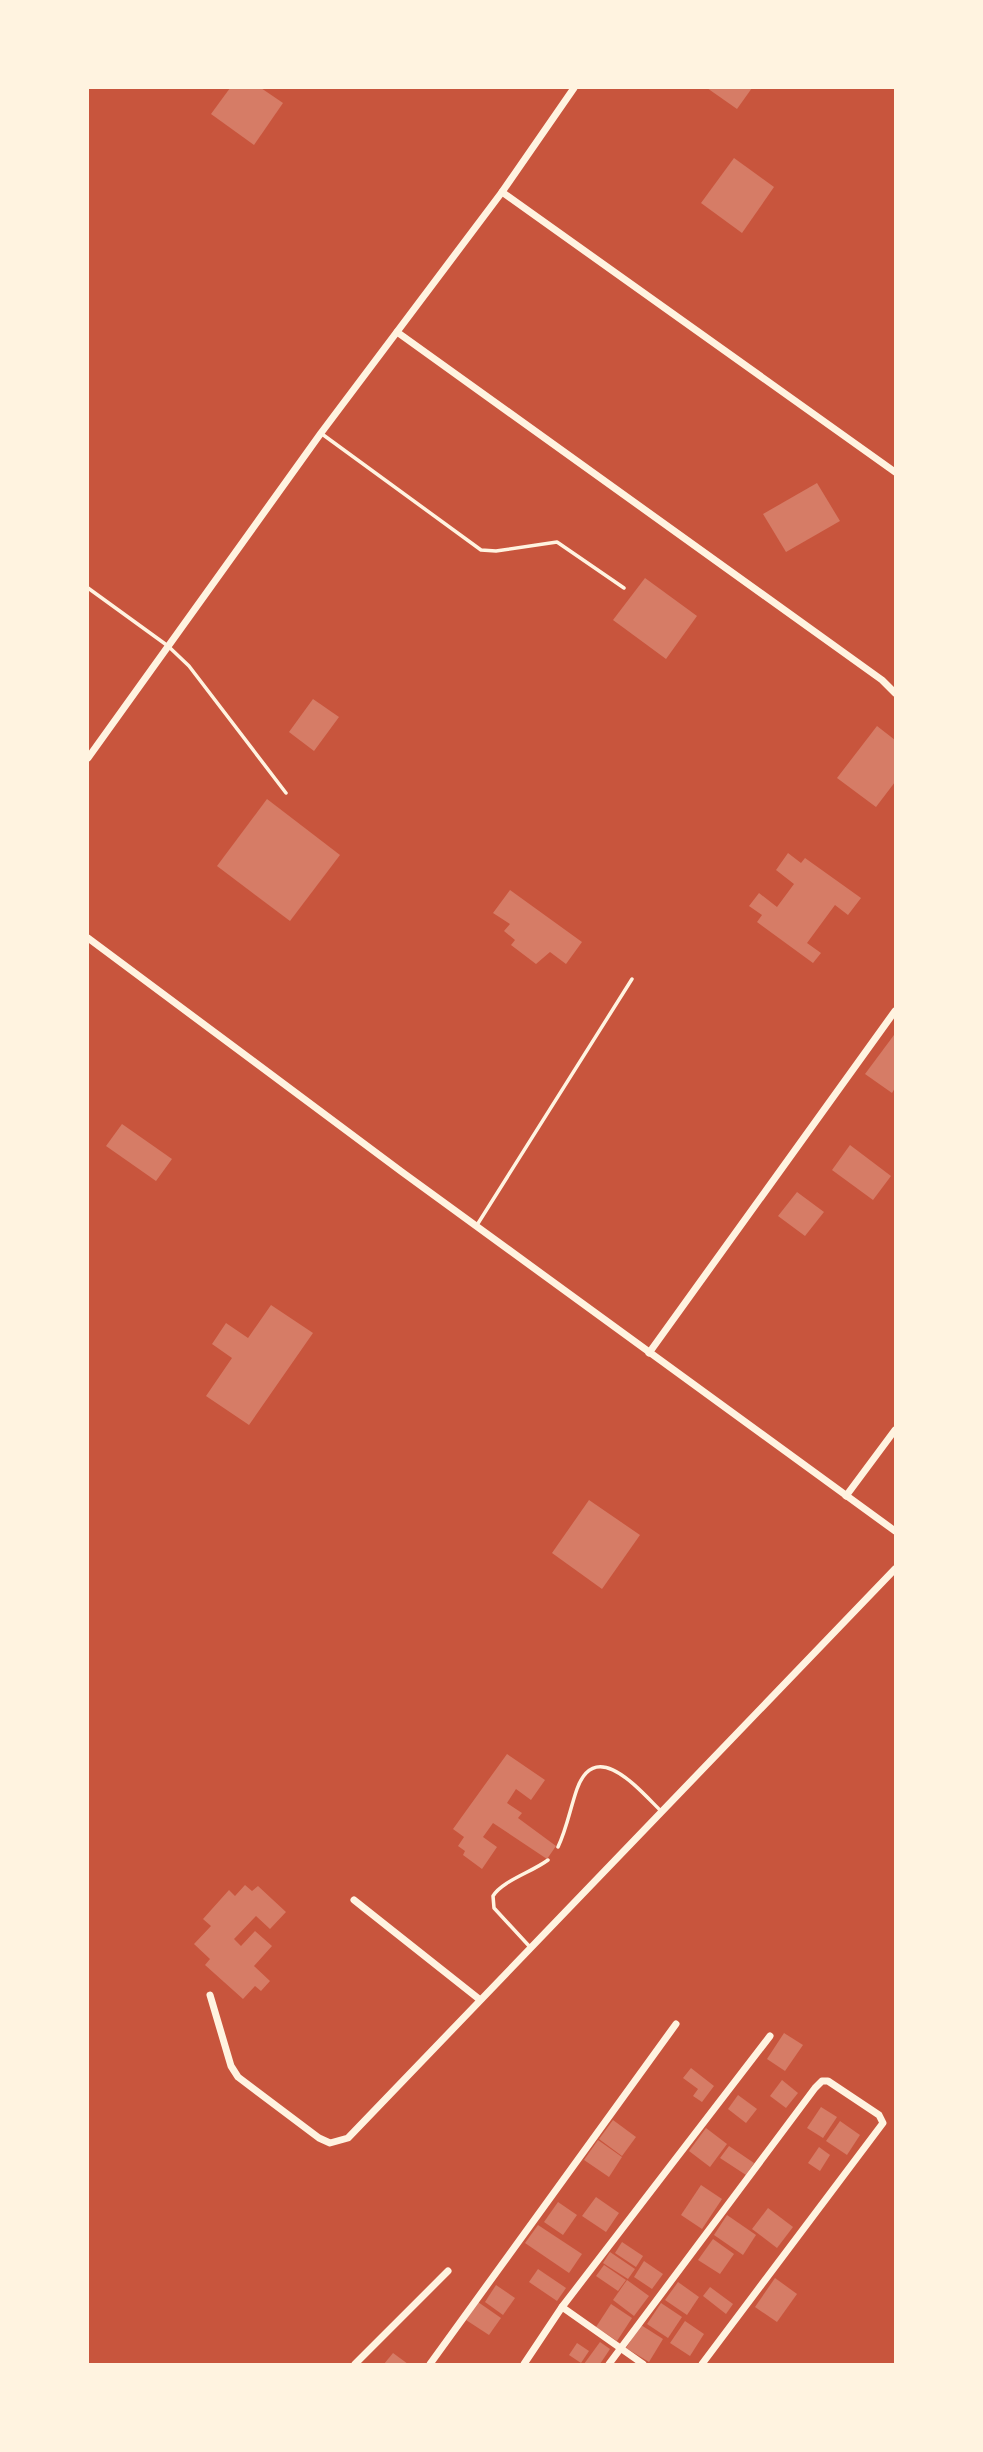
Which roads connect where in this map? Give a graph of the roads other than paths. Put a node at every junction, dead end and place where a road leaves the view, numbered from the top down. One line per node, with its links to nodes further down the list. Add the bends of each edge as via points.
1 (574, 88): 2 (street)
2 (502, 192): 3 (street); 5 (street)
3 (397, 332): 4 (street); 9 (street)
4 (321, 433): 6 (lane, via 481,550 557,541); 8 (street)
5 (895, 472)
6 (624, 588)
7 (88, 589): 8 (lane)
8 (168, 646): 10 (street); 11 (lane, via 207,688)
9 (895, 693)
10 (88, 758)
11 (286, 793)
12 (88, 938): 15 (street)
13 (632, 979): 15 (lane)
14 (895, 1011): 16 (street)
15 (477, 1225): 16 (street)
16 (649, 1353): 18 (street)
17 (895, 1430): 18 (street)
18 (846, 1496): 19 (street)
19 (895, 1531)
20 (895, 1569): 21 (street)
21 (661, 1811): 22 (lane, via 618,1770 594,1768 577,1787); 25 (street)
22 (558, 1847)
23 (548, 1860): 25 (lane, via 504,1884 493,1896 494,1908)
24 (354, 1900): 27 (street)
25 (530, 1947): 27 (street)
26 (210, 1994): 27 (street, via 238,2077 330,2143 348,2138)
27 (479, 1999)
28 (676, 2024): 34 (street)
29 (770, 2036): 31 (street)
30 (448, 2271): 33 (street)
31 (562, 2307): 32 (street); 35 (street)
32 (620, 2349): 36 (street); 37 (street); 38 (street, via 815,2088 828,2081 879,2115 883,2123)
33 (355, 2364)
34 (430, 2364)
35 (524, 2364)
36 (609, 2364)
37 (643, 2364)
38 (702, 2364)

